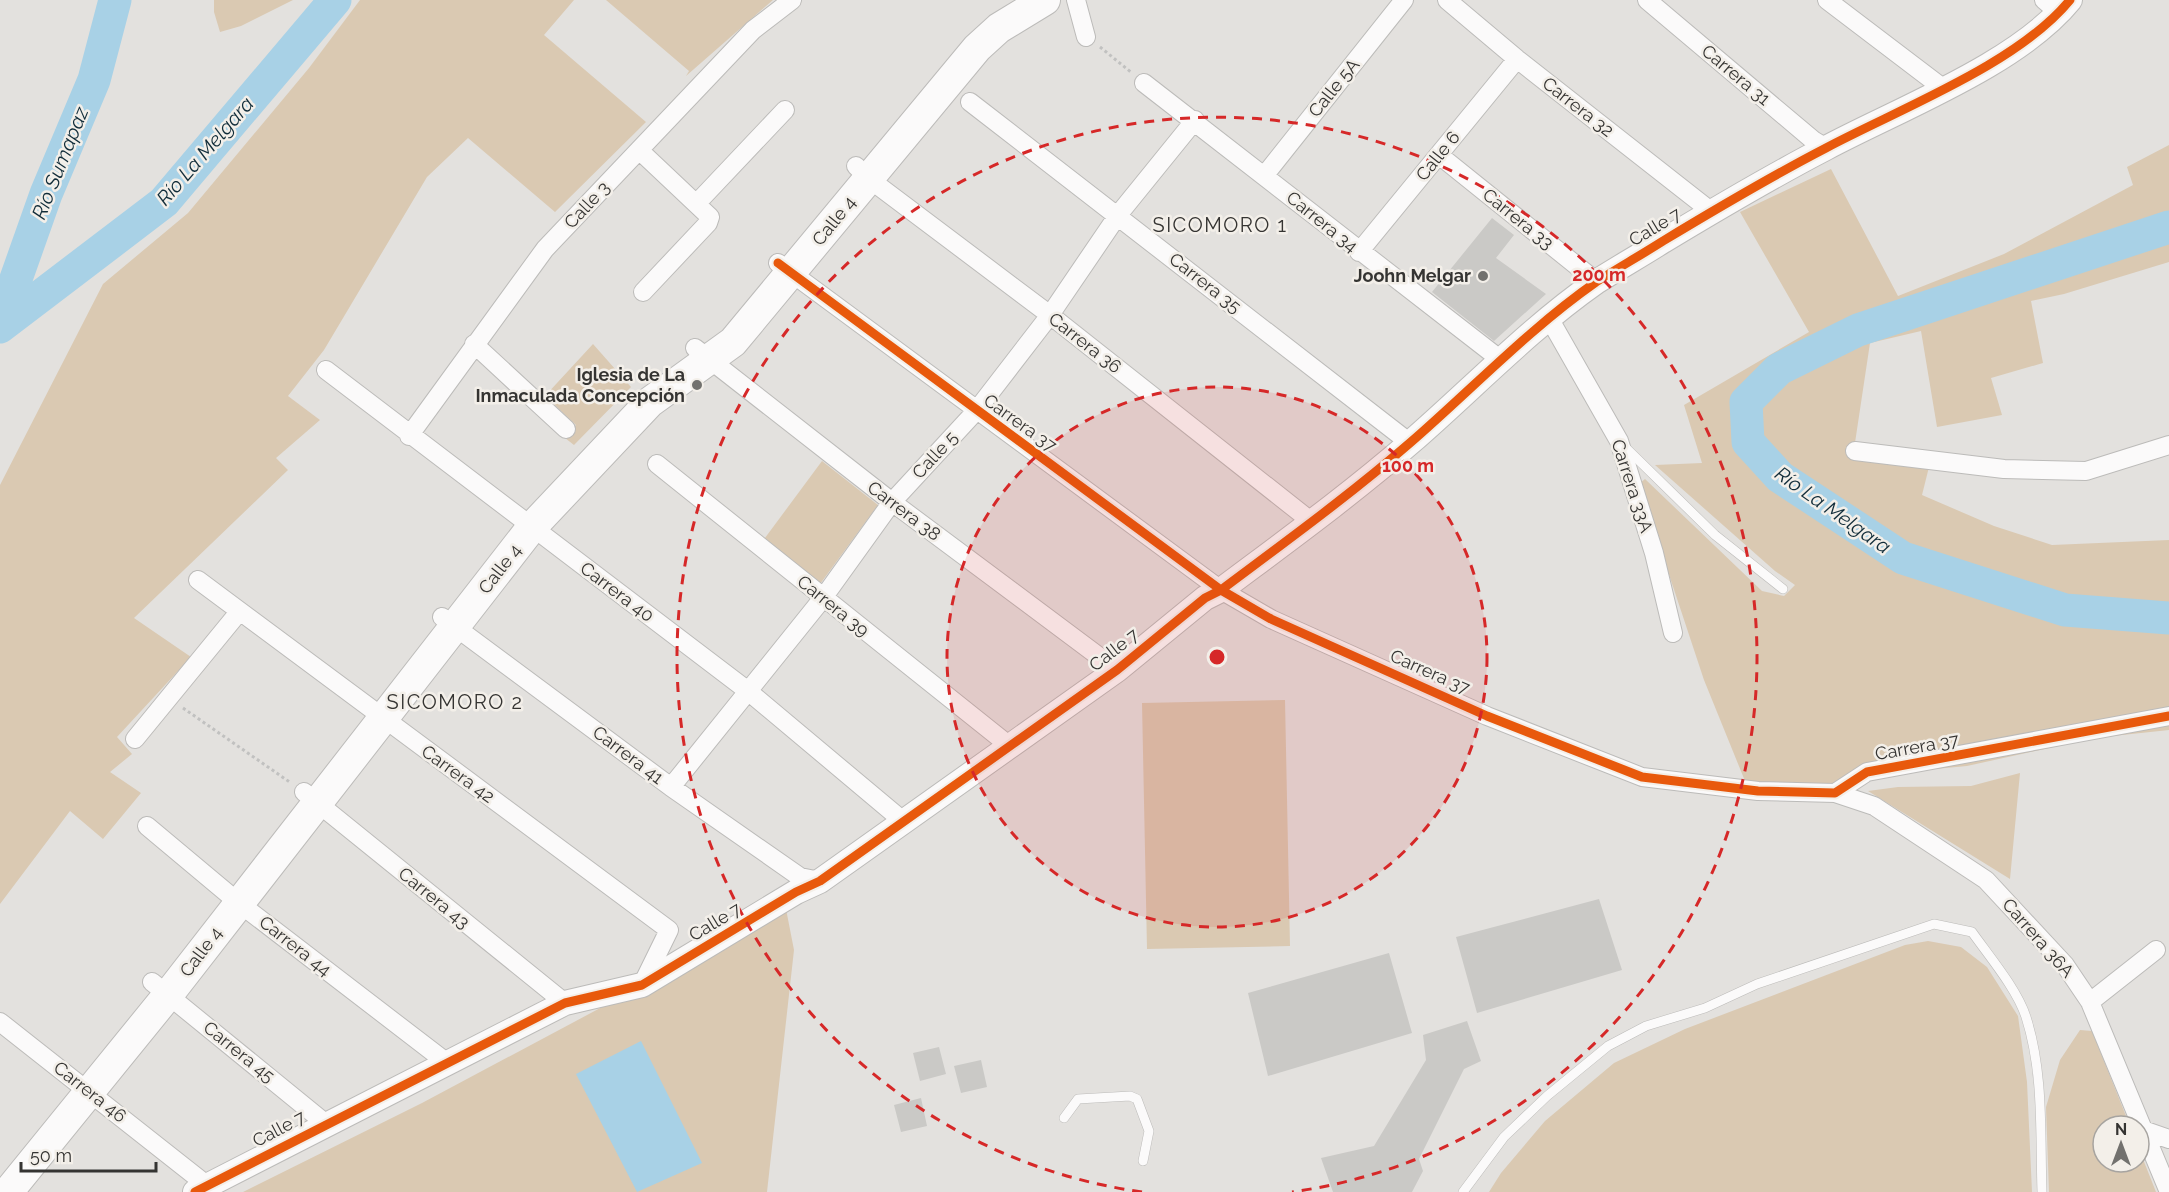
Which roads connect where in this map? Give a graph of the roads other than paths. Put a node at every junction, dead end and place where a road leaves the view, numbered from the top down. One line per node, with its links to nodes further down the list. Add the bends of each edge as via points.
1 (792, 0): 17 (street, Calle 3, via 753,30)
2 (1076, 0): 9 (street)
3 (1404, 0): 20 (street, Calle 5A)
4 (1446, 0): 10 (street, Carrera 32)
5 (1647, 0): 16 (street, Carrera 31)
6 (1827, 0): 12 (street)
7 (1024, 3): 19 (main road, Calle 4)
8 (2057, 4): 12 (street, Calle 7, via 2010,51)
9 (1086, 37)
10 (1517, 60): 18 (street, Calle 6); 22 (street, Carrera 32)
11 (1144, 83): 15 (street, Carrera 34)
12 (1939, 85): 16 (street, Calle 7)
13 (970, 102): 23 (street, Carrera 35)
14 (785, 110): 21 (street)
15 (1195, 120): 20 (street, Carrera 34); 23 (street, Calle 5)
16 (1819, 144): 22 (street, Calle 7)
17 (639, 150): 21 (street); 30 (street, Calle 3, via 545,249)
18 (1439, 155): 24 (street, Calle 6); 26 (street, Carrera 33)
19 (862, 172): 25 (main road, Calle 4); 28 (street, Carrera 36)
20 (1264, 176): 24 (street, Carrera 34)
21 (697, 203): 27 (street, via 710,217 708,223)
22 (1706, 207): 26 (street, Calle 7)
23 (1118, 215): 28 (street, Calle 5); 37 (street, Carrera 35)
24 (1359, 252): 32 (street, Carrera 34)
25 (785, 268): 31 (main road, Calle 4, via 733,342); 34 (street, Carrera 37)
26 (1592, 278): 29 (street, Calle 7); 32 (street, Calle 7, via 1539,308)
27 (643, 292)
28 (1050, 315): 34 (street, Calle 5); 43 (street, Carrera 36)
29 (1548, 318): 32 (street, Calle 7); 38 (street, Carrera 33A)
30 (474, 344): 35 (street); 36 (street, Calle 3)
31 (702, 354): 42 (street, Carrera 38); 44 (main road, Calle 4)
32 (1496, 356): 37 (street, Calle 7)
33 (326, 370): 36 (street, Carrera 40)
34 (976, 411): 42 (street, Calle 5); 47 (street, Carrera 37)
35 (566, 429)
36 (409, 435): 44 (street, Carrera 40)
37 (1404, 438): 43 (street, Calle 7)
38 (1619, 441): 46 (lane, via 1715,535); 51 (street, Carrera 33A, via 1654,553)
39 (2169, 445): 40 (street, via 2086,471 2004,469)
40 (1855, 451)
41 (657, 464): 48 (street, Carrera 39)
42 (891, 502): 48 (street, Calle 5); 52 (street, Carrera 38)
43 (1308, 519): 47 (street, Calle 7)
44 (525, 523): 50 (main road, Calle 4); 53 (street, Carrera 40)
45 (198, 580): 49 (street, Carrera 42)
46 (1783, 589)
47 (1213, 591): 52 (street, Calle 7); 59 (street, Carrera 37, via 1487,716 1642,777 1758,791)
48 (823, 598): 53 (street, Calle 5); 57 (street, Carrera 39)
49 (239, 612): 54 (street, Carrera 42); 56 (street)
50 (449, 622): 54 (main road, Calle 4); 58 (street, Carrera 41)
51 (1673, 633)
52 (1117, 670): 57 (street, Calle 7)
53 (748, 691): 58 (street, Calle 5); 61 (street, Carrera 40)
54 (377, 714): 60 (main road, Calle 4); 66 (street, Carrera 42, via 669,930)
55 (2169, 716): 59 (street, Carrera 37, via 1867,772)
56 (135, 739)
57 (1011, 747): 61 (street, Calle 7)
58 (671, 787): 63 (street, Carrera 41, via 800,877)
59 (1835, 793): 68 (street, Carrera 36A, via 1874,806 1986,880 2065,965)
60 (311, 798): 64 (main road, Calle 4); 69 (street, Carrera 43)
61 (903, 821): 63 (street, Calle 7)
62 (147, 826): 64 (street, Carrera 44)
63 (820, 881): 66 (street, Calle 7)
64 (231, 896): 67 (main road, Calle 4); 71 (street, Carrera 44)
65 (2156, 950): 68 (street)
66 (642, 985): 69 (street, Calle 7)
67 (160, 988): 72 (main road, Calle 4); 75 (street, Carrera 45)
68 (2090, 1002): 73 (street, Carrera 36A)
69 (565, 1003): 71 (street, Calle 7)
70 (0, 1022): 72 (street, Carrera 46)
71 (446, 1062): 75 (street, Calle 7)
72 (81, 1084): 80 (main road, Calle 4); 82 (street, Carrera 46); 83 (main road, Calle 4)
73 (2137, 1114)
74 (1064, 1118): 79 (lane, via 1078,1099 1137,1099 1149,1131)
75 (325, 1123): 82 (street, Calle 7)
76 (2151, 1133): 77 (street)
77 (2169, 1139)
78 (2151, 1146): 81 (street, Carrera 36A)
79 (1143, 1161)
80 (0, 1174)
81 (2167, 1184)
82 (201, 1189)
83 (8, 1192)
84 (1463, 1192): 85 (lane, via 1504,1137 1608,1046 1646,1026 1705,1008 1757,984 1934,924 1972,932 2026,1016 2038,1071)
85 (2042, 1192)

